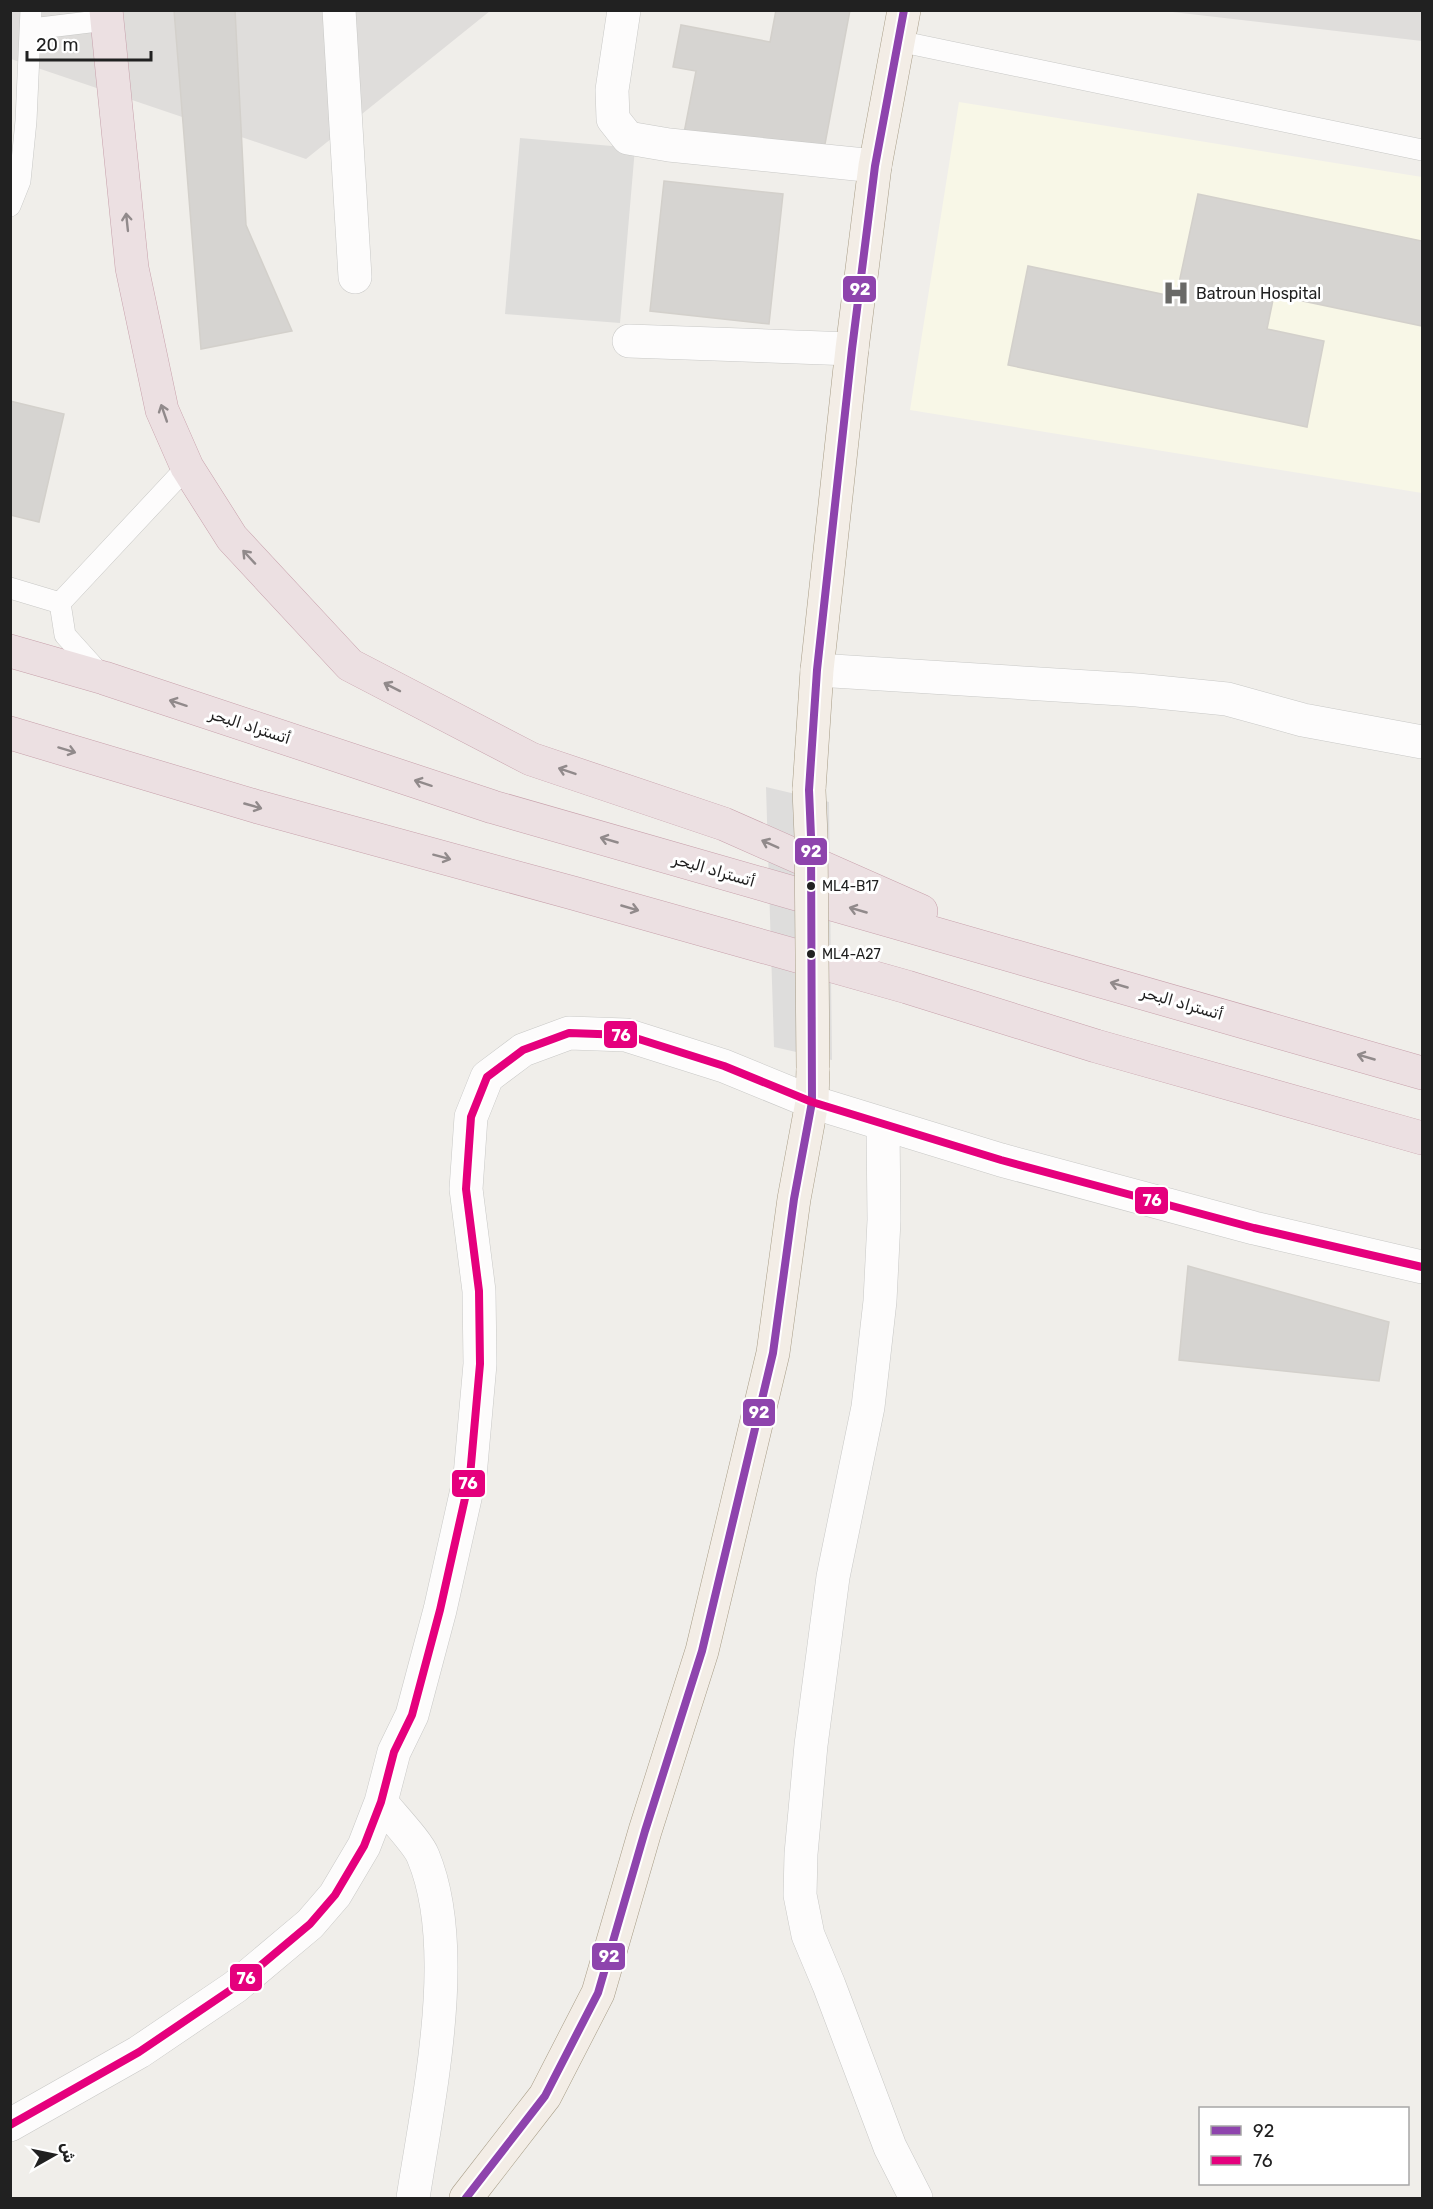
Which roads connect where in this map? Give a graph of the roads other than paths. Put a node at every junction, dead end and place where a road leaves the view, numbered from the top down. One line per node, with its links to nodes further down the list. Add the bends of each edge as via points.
1 (339, 10): 9 (street)
2 (624, 10): 7 (street, via 612,90 613,119 628,138)
3 (106, 15): 4 (lane); 12 (highway, one-way to 3, via 162,410 132,268)
4 (31, 20): 8 (lane, via 20,181)
5 (901, 26): 6 (lane); 7 (main road)
6 (1422, 150)
7 (875, 166): 11 (main road)
8 (10, 206)
9 (355, 277)
10 (629, 341): 11 (street)
11 (852, 349): 16 (main road)
12 (187, 467): 14 (lane); 20 (highway, one-way to 12, via 724,824 531,759 350,665 232,538)
13 (10, 588): 14 (lane)
14 (60, 603): 17 (lane, via 65,635)
15 (10, 651): 17 (highway, أتستراد البحر)
16 (817, 670): 19 (street, via 1227,699 1303,720); 22 (main road, bridge, via 809,790)
17 (104, 678): 20 (highway, أتستراد البحر, one-way to 17, via 493,807)
18 (10, 733): 24 (highway, one-way to 24, via 258,807 884,980 1096,1046)
19 (1422, 742)
20 (1035, 961): 21 (highway, أتستراد البحر, one-way to 20)
21 (1422, 1073)
22 (812, 1102): 23 (street); 26 (street, via 724,1066 626,1035 569,1034 523,1050 487,1077 471,1117 466,1189 479,1291 480,1364 470,1476 412,1715 394,1752); 29 (main road, via 773,1353 705,1639 597,1993 545,2096)
23 (883, 1125): 25 (street, via 1160,1204); 30 (street, via 880,1301 868,1407 832,1577 811,1745 800,1895 808,1935 890,2147)
24 (1422, 1138)
25 (1422, 1267)
26 (381, 1802): 27 (street, via 364,1846 341,1886 310,1924 235,1987 139,2052); 28 (street, via 423,1854 439,1913 441,1972 436,2050)
27 (10, 2125)
28 (413, 2199)
29 (466, 2199)
30 (916, 2199)

